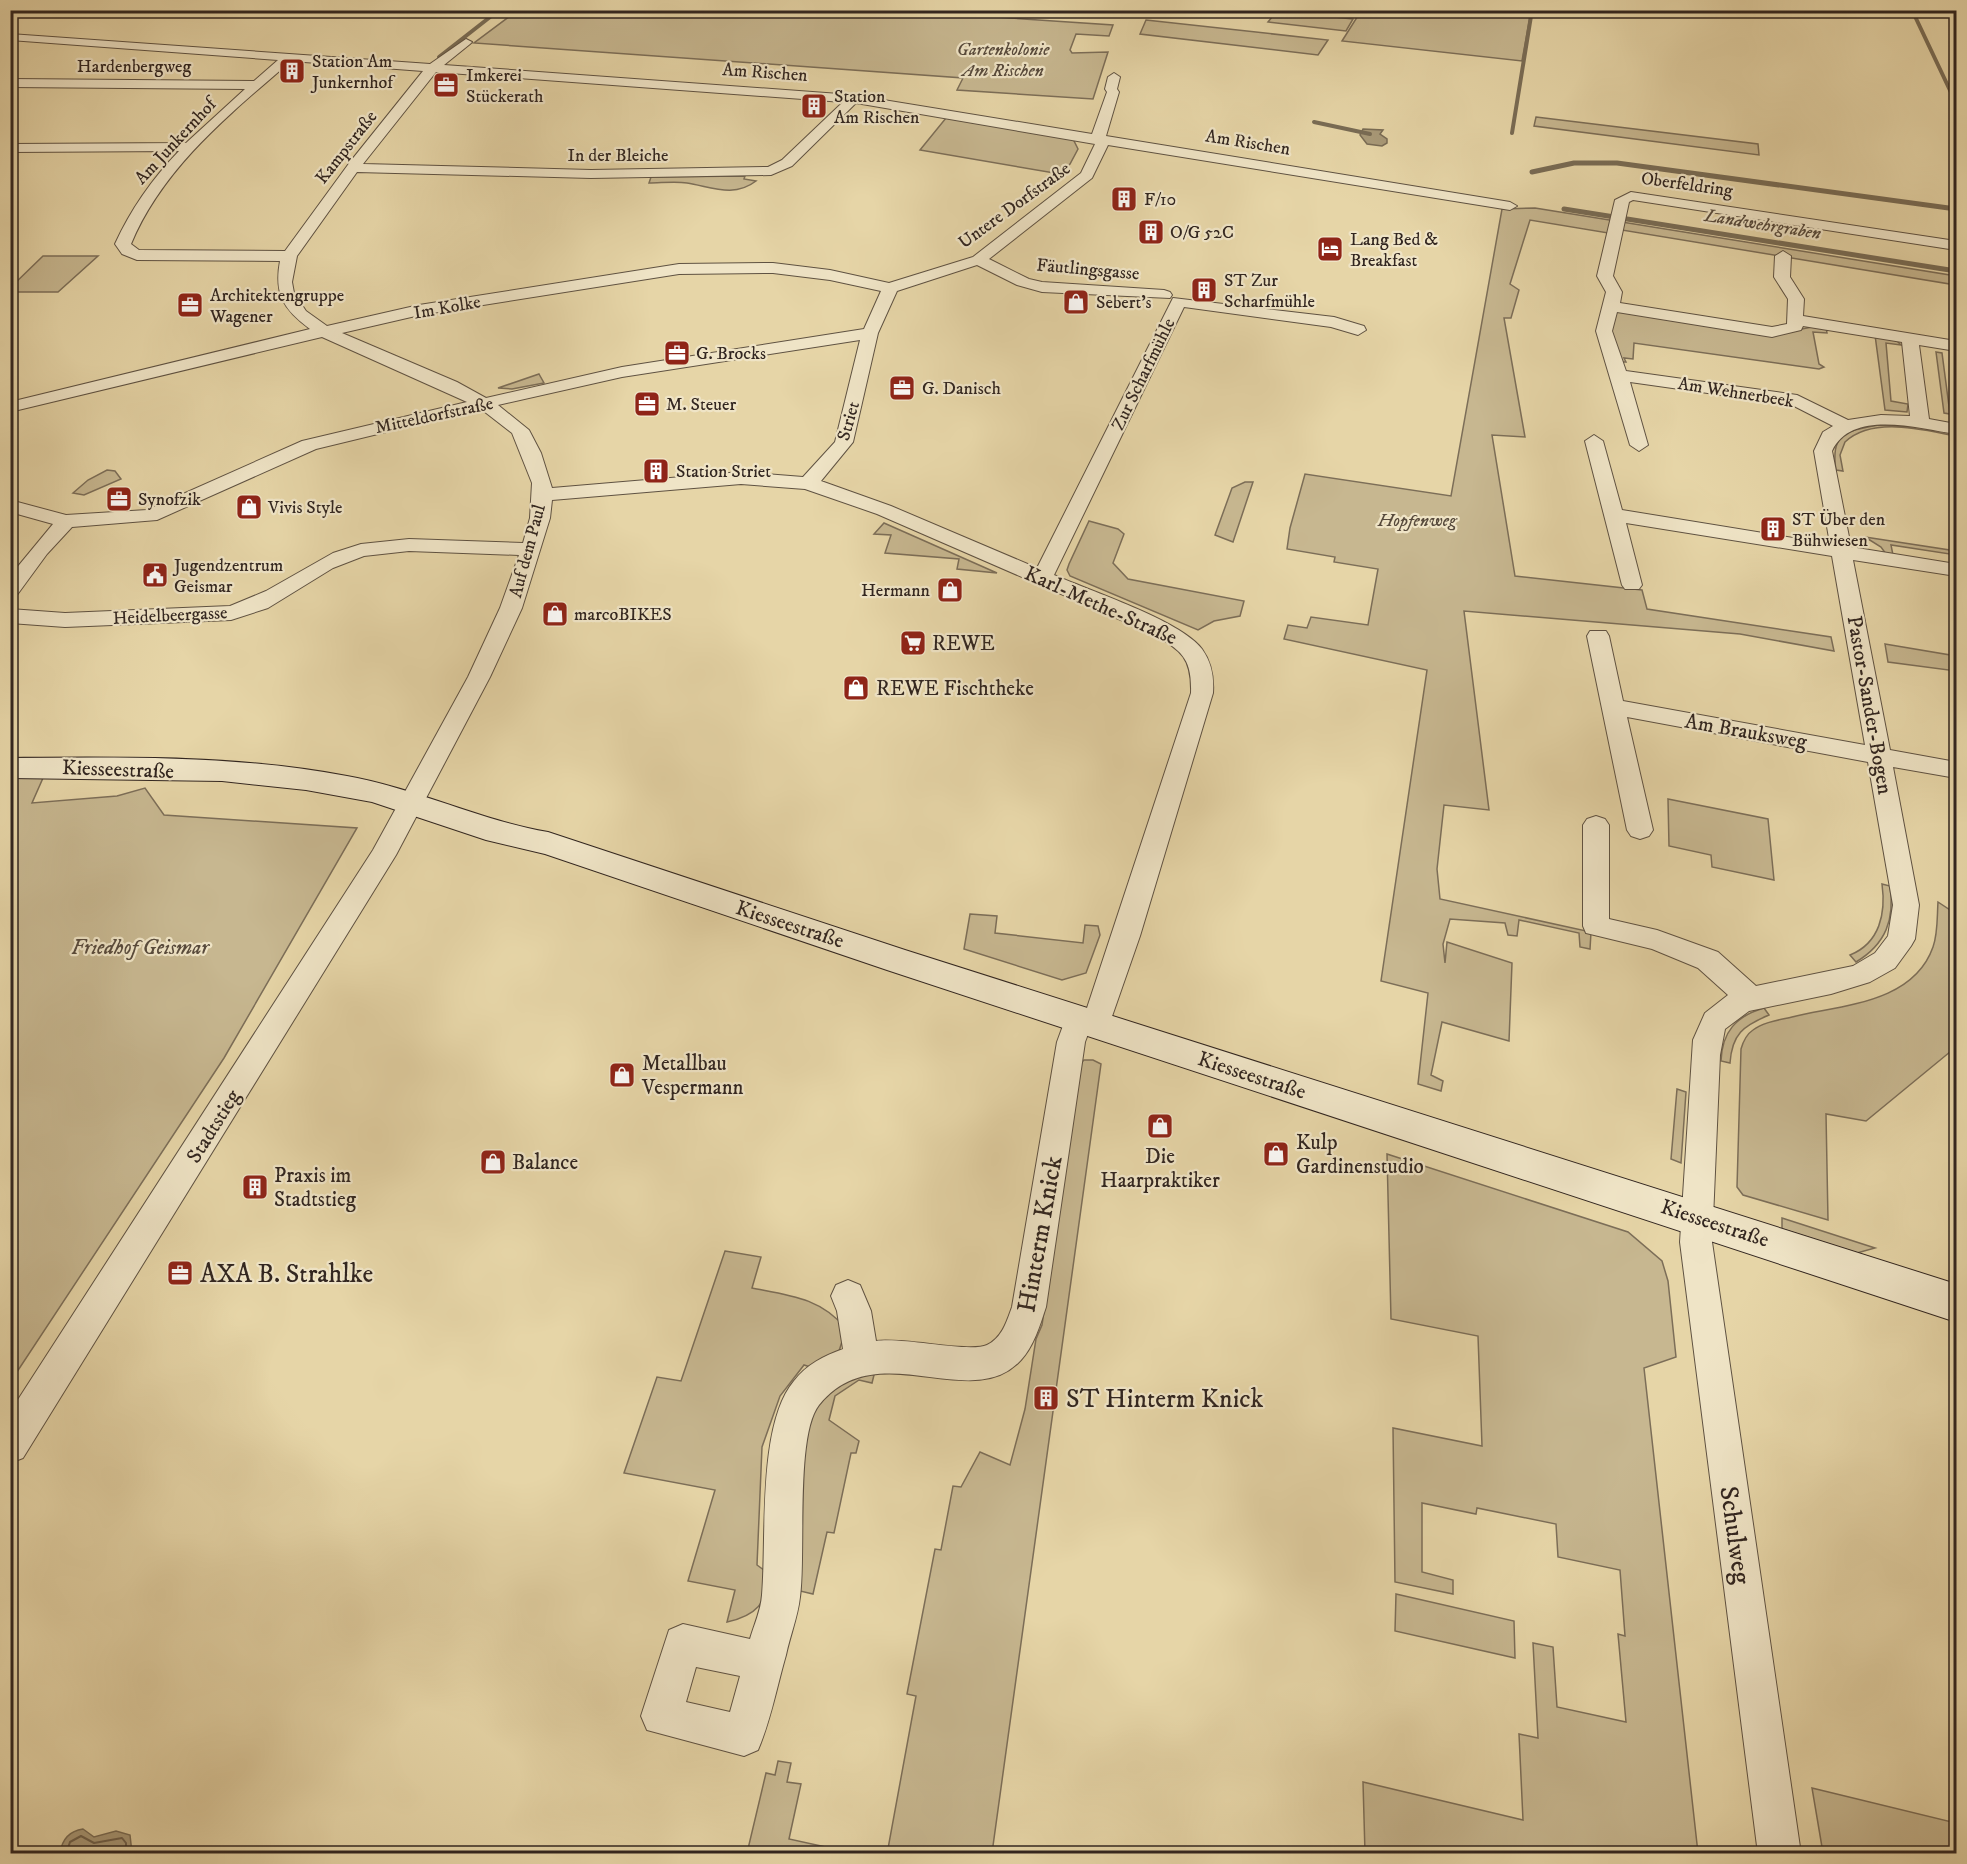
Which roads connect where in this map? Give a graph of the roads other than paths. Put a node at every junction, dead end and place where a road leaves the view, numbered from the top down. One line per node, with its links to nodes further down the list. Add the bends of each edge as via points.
1 (10, 37): 3 (street, Am Rischen)
2 (466, 42): 4 (street, Kampstraße)
3 (289, 57): 4 (street, Am Rischen); 7 (street, Am Junkernhof)
4 (434, 67): 8 (street, Am Rischen); 12 (street, Kampstraße)
5 (1114, 77): 9 (street, Untere Dorfstraße, via 1113,92 1098,133)
6 (10, 83): 7 (street, Hardenbergweg)
7 (258, 85): 10 (street, Am Junkernhof)
8 (853, 99): 9 (street, Am Rischen); 12 (street, In der Bleiche, via 788,164 771,171 591,174)
9 (1100, 138): 13 (street, Am Rischen); 17 (street, Untere Dorfstraße, via 1102,144 1087,175)
10 (191, 147): 11 (street); 15 (street, Am Junkernhof, via 134,219 123,244 127,251 164,256)
11 (10, 148)
12 (353, 168): 15 (street, Kampstraße)
13 (1510, 206)
14 (1956, 245): 20 (street, Oberfeldring, via 1839,227 1785,224 1637,196 1623,198 1605,276 1614,292)
15 (289, 256): 23 (street, Auf dem Paul, via 286,293 300,314)
16 (1784, 256): 21 (street, via 1782,277 1796,299)
17 (978, 260): 18 (street, Untere Dorfstraße); 19 (street, Fäutlingsgasse, via 1042,287)
18 (890, 288): 23 (street, Im Kolke, via 773,268 679,269 419,310); 24 (street, Striet)
19 (1164, 295)
20 (1611, 306): 21 (street, via 1772,332 1795,327); 27 (street, via 1604,324)
21 (1796, 320): 25 (street)
22 (1358, 330): 43 (street, Zur Scharfmühle, via 1334,322 1179,301)
23 (324, 332): 28 (street, Auf dem Paul); 29 (street, Im Kolke)
24 (870, 333): 28 (street, Mitteldorfstraße, via 622,372); 35 (street, Striet, via 844,442)
25 (1910, 339): 26 (street); 30 (street)
26 (1956, 346)
27 (1619, 375): 31 (street, Am Wehnerbeek, via 1797,400); 34 (street)
28 (486, 405): 36 (street, Auf dem Paul, via 520,430 532,453); 39 (street, Mitteldorfstraße, via 322,441 150,516)
29 (10, 407)
30 (1920, 422): 31 (street, via 1884,419); 32 (street)
31 (1847, 426): 41 (street, Pastor-Sander-Bogen, via 1830,436 1823,451)
32 (1956, 429)
33 (1594, 441): 38 (street)
34 (1639, 445)
35 (808, 483): 36 (street, via 741,478); 43 (street, Karl-Methe-Straße, via 884,510)
36 (543, 495): 40 (street, Auf dem Paul)
37 (10, 506): 39 (street, Mitteldorfstraße)
38 (1614, 515): 41 (street); 44 (street)
39 (66, 521): 45 (street)
40 (531, 549): 46 (street, Heidelbeergasse, via 412,547 356,553 333,561 254,606 231,613 64,620); 52 (street, Auf dem Paul, via 511,608)
41 (1842, 552): 42 (street); 49 (street, Pastor-Sander-Bogen)
42 (1956, 570)
43 (1042, 578): 56 (street, Karl-Methe-Straße, via 1185,643 1201,664 1203,677 1202,693 1126,936)
44 (1632, 585)
45 (10, 591)
46 (10, 616)
47 (1598, 636): 48 (street)
48 (1613, 707): 49 (street, Am Brauksweg); 54 (street)
49 (1880, 756): 51 (street, Am Brauksweg); 55 (street, Pastor-Sander-Bogen, via 1906,905 1906,920 1898,944 1880,964 1862,974)
50 (10, 768): 52 (street, Kiesseestraße, via 225,772)
51 (1956, 770)
52 (417, 796): 56 (street, Kiesseestraße); 61 (street, Stadtstieg, via 345,917)
53 (1596, 825): 55 (street, via 1596,926 1657,940 1708,960)
54 (1640, 830)
55 (1750, 999): 57 (street, Pastor-Sander-Bogen, via 1731,1006 1717,1018 1709,1033)
56 (1087, 1023): 57 (street, Kiesseestraße); 60 (street, Hinterm Knick, via 1071,1042 1029,1307 1018,1338 1001,1355 982,1364 884,1355)
57 (1697, 1217): 59 (street, Kiesseestraße); 63 (street, Schulweg, via 1696,1242)
58 (848, 1296): 60 (street)
59 (1956, 1303)
60 (862, 1360): 62 (street, Hinterm Knick, via 828,1373 805,1394 794,1417 788,1440 781,1598)
61 (10, 1445)
62 (764, 1662)
63 (1780, 1854)

